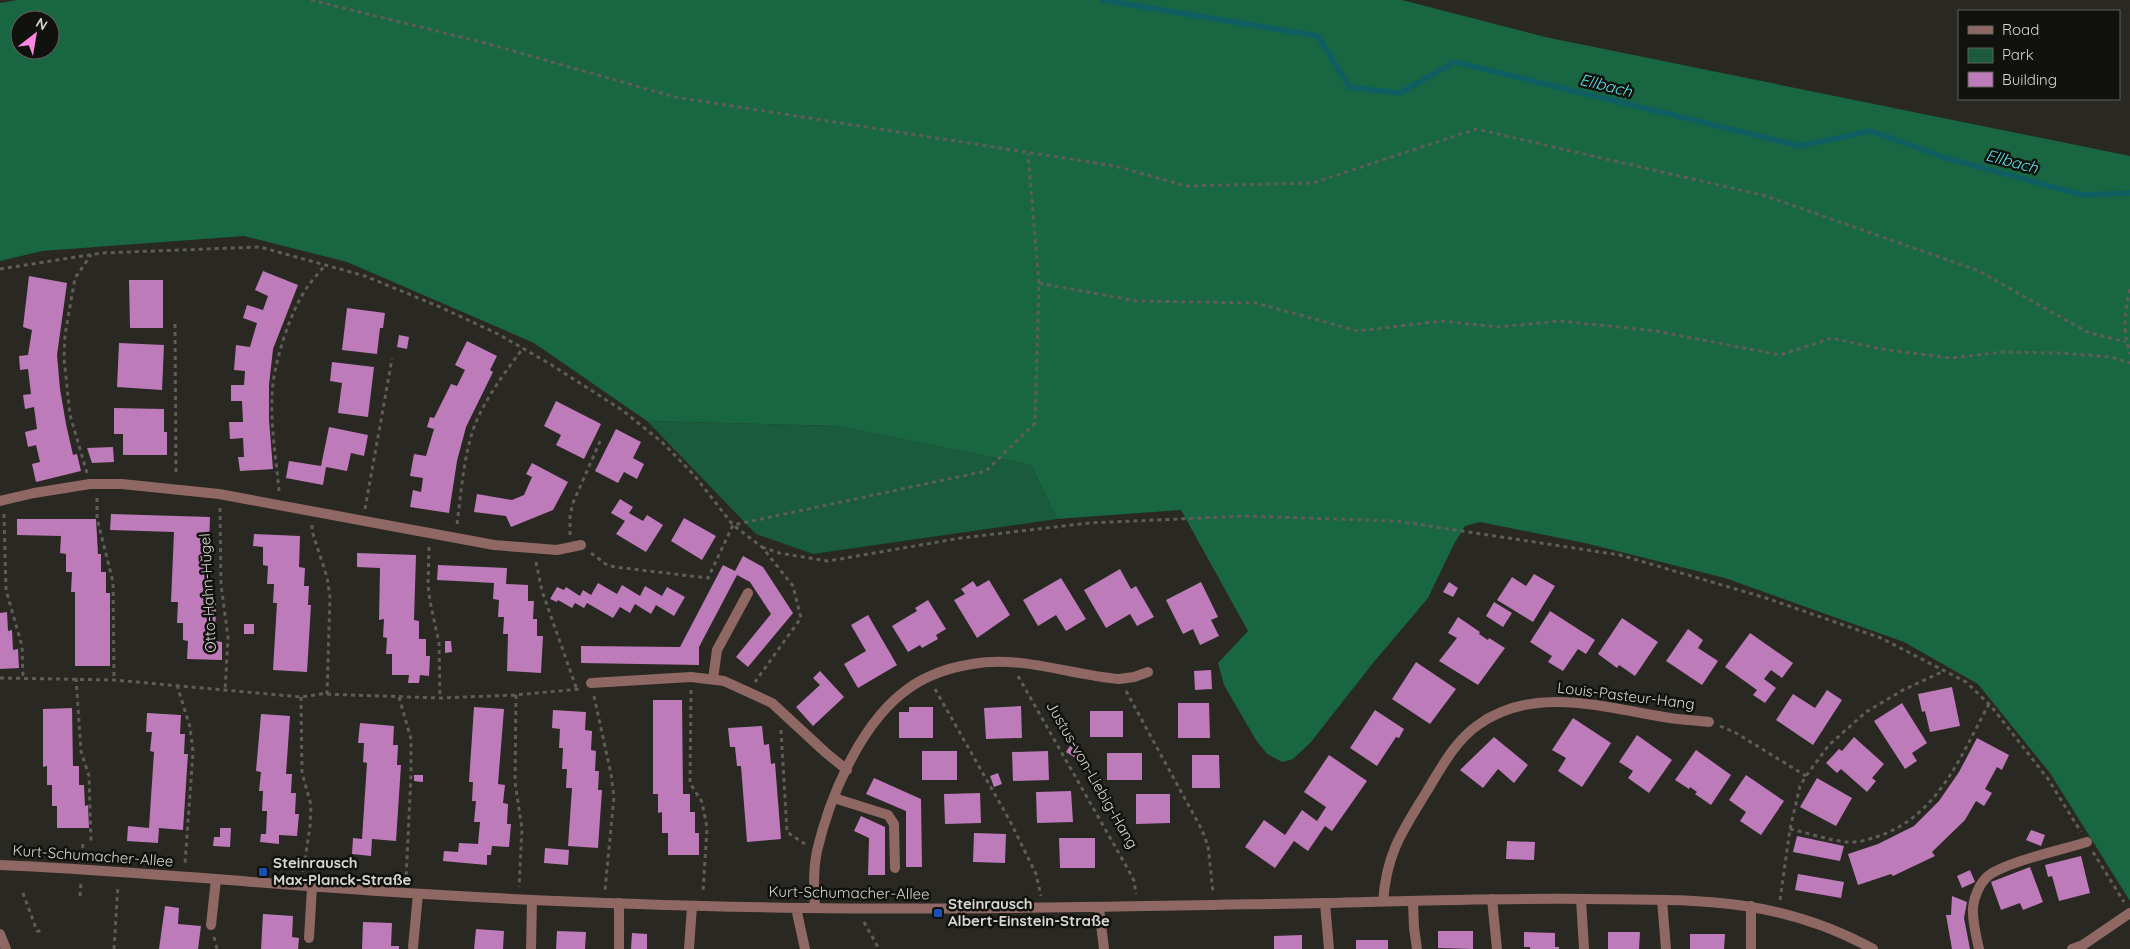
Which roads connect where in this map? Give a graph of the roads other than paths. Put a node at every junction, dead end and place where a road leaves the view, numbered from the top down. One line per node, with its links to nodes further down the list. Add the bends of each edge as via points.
1 (2, 501): 2 (street, via 93,484 122,484 220,494 455,538 534,549 557,550)
2 (581, 545)
3 (748, 593): 5 (street, via 717,650)
4 (1148, 672): 8 (street, via 1119,679 1010,661 950,668 900,694 866,734)
5 (713, 680): 6 (street, via 691,677); 8 (street, via 724,681 772,703)
6 (591, 683)
7 (1709, 722): 21 (street, Louis-Pasteur-Hang, via 1554,701 1499,712 1477,726 1445,761 1396,842 1386,870)
8 (847, 770): 9 (street)
9 (834, 798): 12 (street, via 888,815 894,824); 27 (street, via 817,852)
10 (2087, 842): 47 (street, via 2030,859 1989,876 1975,897 1973,908)
11 (0, 865): 13 (street, Kurt-Schumacher-Allee)
12 (895, 868)
13 (216, 879): 14 (street, Kurt-Schumacher-Allee); 30 (street)
14 (312, 887): 15 (street, Kurt-Schumacher-Allee); 32 (street)
15 (418, 894): 18 (street, Kurt-Schumacher-Allee); 33 (street)
16 (1492, 899): 17 (street, Kurt-Schumacher-Allee); 19 (street, Kurt-Schumacher-Allee); 42 (street)
17 (1581, 899): 20 (street, Kurt-Schumacher-Allee); 43 (street)
18 (532, 900): 23 (street, Kurt-Schumacher-Allee); 35 (street)
19 (1414, 900): 21 (street, Kurt-Schumacher-Allee); 41 (street)
20 (1662, 900): 25 (street, Kurt-Schumacher-Allee); 44 (street)
21 (1383, 902): 22 (street, Kurt-Schumacher-Allee)
22 (1325, 903): 28 (street, Kurt-Schumacher-Allee); 40 (street)
23 (619, 904): 24 (street, Kurt-Schumacher-Allee); 36 (street)
24 (697, 906): 26 (street, Kurt-Schumacher-Allee); 37 (street)
25 (1751, 906): 45 (street); 46 (street, Kurt-Schumacher-Allee, via 1820,924)
26 (796, 908): 27 (street, Kurt-Schumacher-Allee); 38 (street)
27 (815, 908): 28 (street, Kurt-Schumacher-Allee)
28 (1099, 908): 39 (street)
29 (2128, 908): 48 (street, via 2082,945)
30 (211, 925)
31 (0, 934): 34 (street)
32 (309, 938)
33 (413, 948)
34 (6, 949)
35 (531, 949)
36 (619, 949)
37 (689, 949)
38 (805, 949)
39 (1104, 949)
40 (1329, 949)
41 (1417, 949)
42 (1496, 949)
43 (1584, 949)
44 (1666, 949)
45 (1751, 949)
46 (1873, 949)
47 (1979, 949)
48 (2072, 949)

